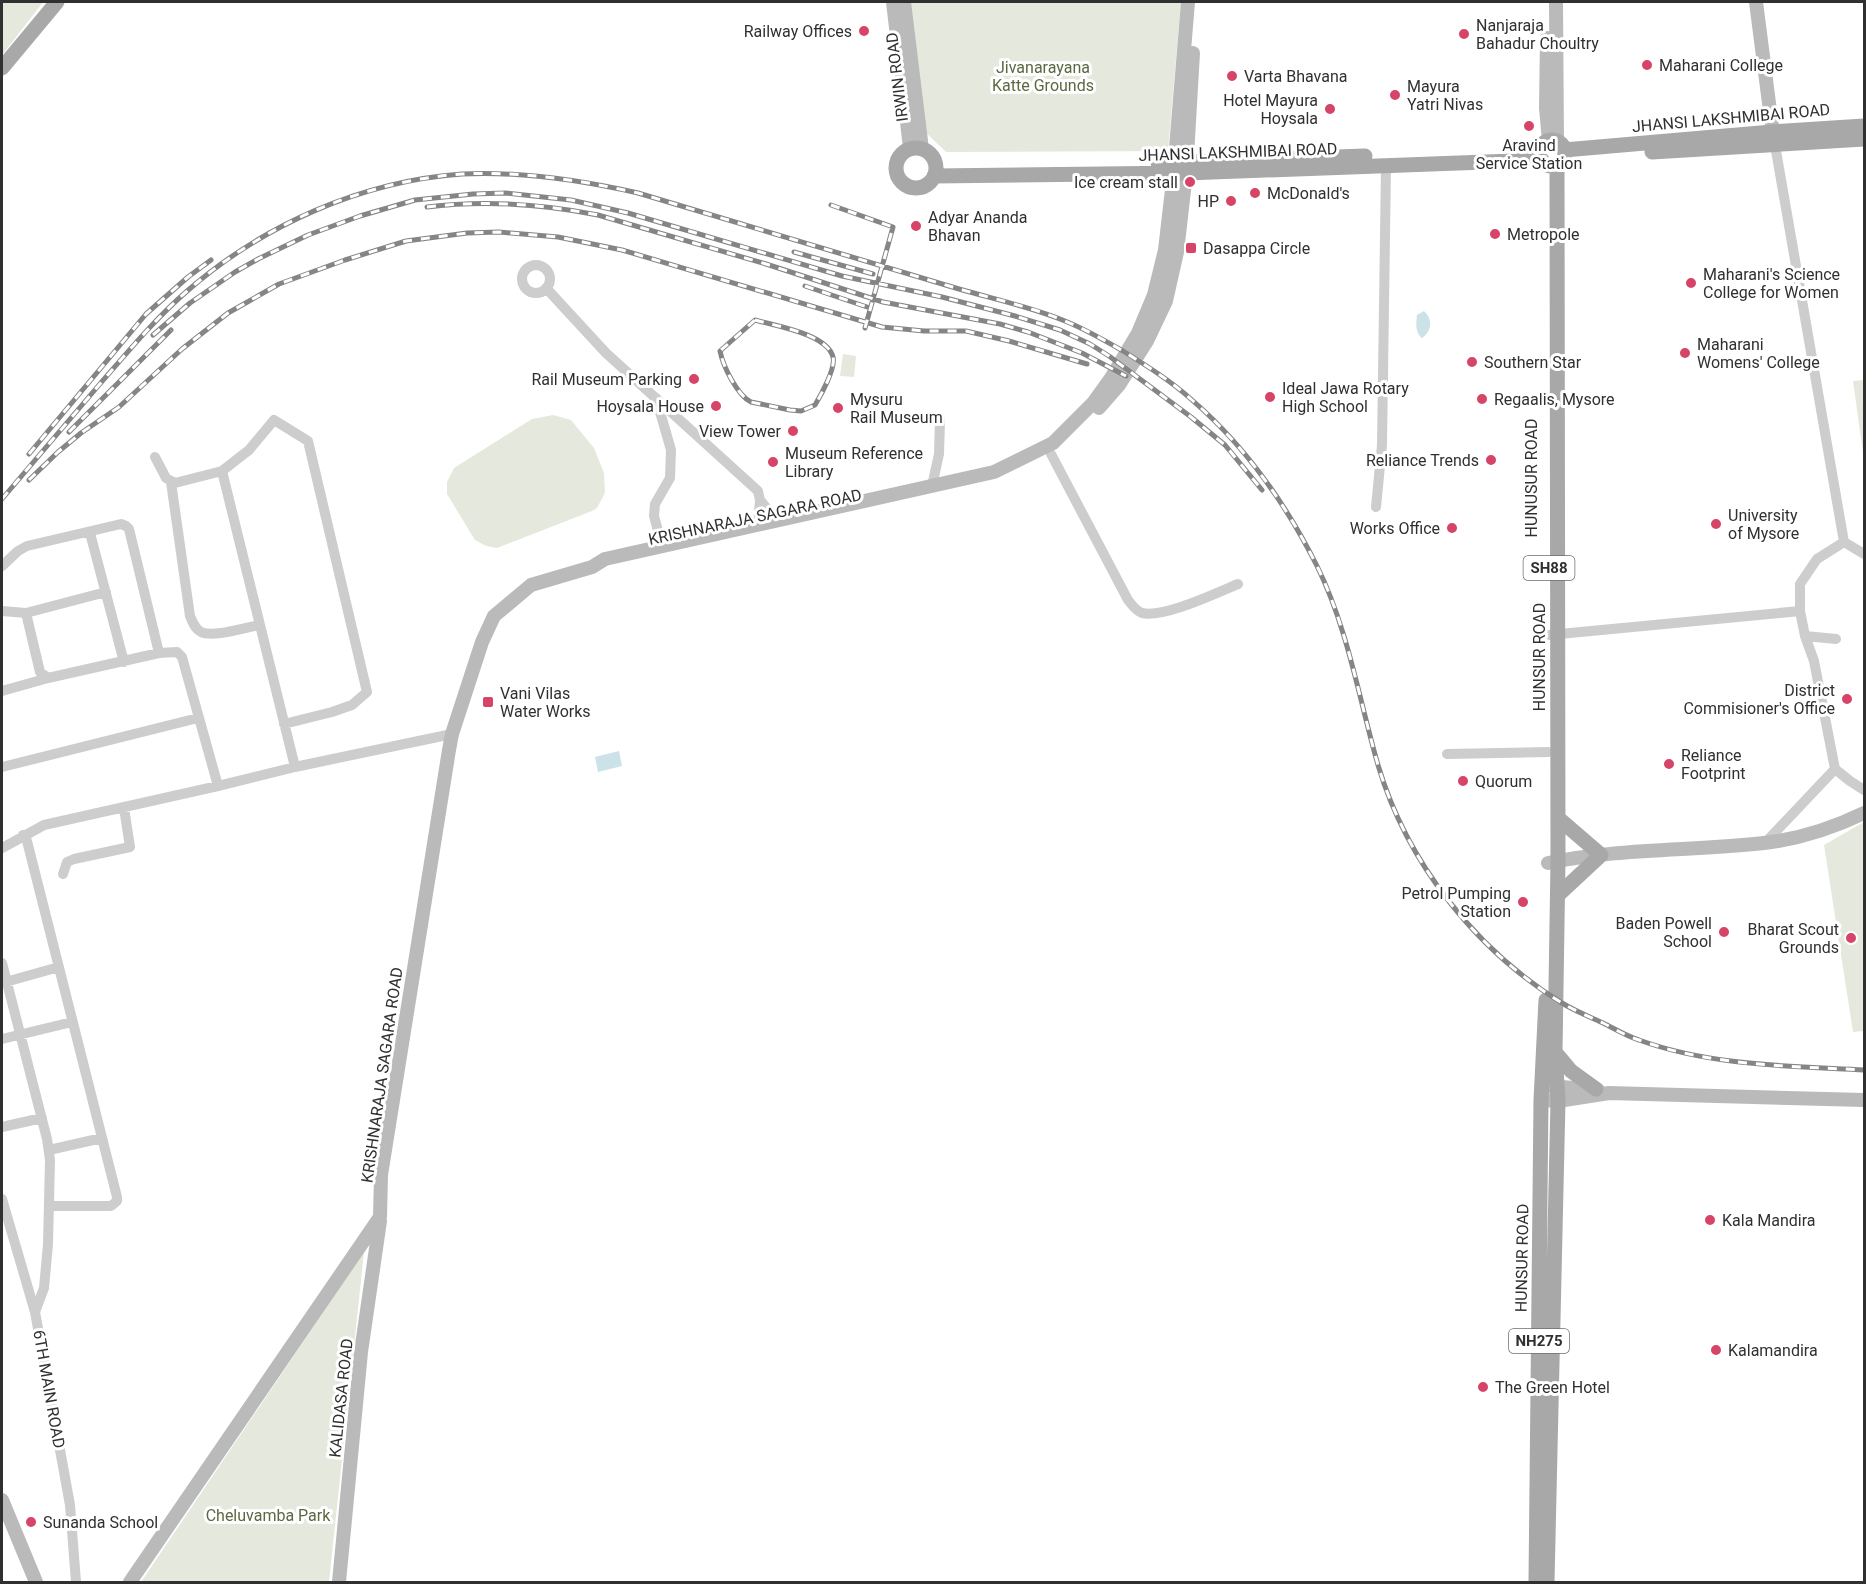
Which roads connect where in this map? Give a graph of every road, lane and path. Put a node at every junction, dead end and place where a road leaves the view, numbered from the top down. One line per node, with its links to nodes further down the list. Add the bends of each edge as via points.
1 (57, 2): 9 (main road)
2 (893, 2): 13 (main road, IRWIN ROAD)
3 (904, 2): 13 (main road, IRWIN ROAD)
4 (1188, 2): 16 (main road)
5 (1197, 2): 16 (main road)
6 (1548, 2): 14 (main road, via 1546,108)
7 (1556, 2): 14 (main road)
8 (1756, 2): 11 (main road)
9 (2, 68)
10 (1864, 126): 11 (main road, JHANSI LAKSHMIBAI ROAD)
11 (1773, 139): 12 (main road, JHANSI LAKSHMIBAI ROAD); 14 (main road, JHANSI LAKSHMIBAI ROAD); 31 (street)
12 (1864, 139)
13 (916, 148): 17 (main road, via 932,156); 17 (main road, via 901,154 896,164 900,182 919,188 931,182)
14 (1553, 154): 15 (main road, JHANSI LAKSHMIBAI ROAD); 16 (main road, JHANSI LAKSHMIBAI ROAD); 42 (main road, HUNUSUR ROAD / SH88)
15 (1386, 166): 16 (main road, JHANSI LAKSHMIBAI ROAD); 27 (street, via 1382,445)
16 (1180, 167): 17 (main road, JHANSI LAKSHMIBAI ROAD); 21 (main road, KRISHNARAJA SAGARA ROAD, via 1177,252 1166,301 1119,385); 25 (main road, KRISHNARAJA SAGARA ROAD, via 1154,295 1138,333 1092,403 1053,443 994,472)
17 (935, 172)
18 (546, 288): 19 (street, via 606,353)
19 (656, 398): 26 (street, via 758,491); 32 (street, via 671,450 670,478 655,504)
20 (940, 420): 25 (street, via 939,454)
21 (1051, 454): 28 (main road, KRISHNARAJA SAGARA ROAD, via 996,481); 36 (street, via 1136,609 1142,613 1165,612)
22 (155, 457): 24 (street)
23 (222, 471): 24 (street); 41 (street); 50 (street, via 249,450 274,420 308,441 367,692 352,705)
24 (171, 482): 41 (street, via 195,628 213,634)
25 (932, 486): 28 (main road, KRISHNARAJA SAGARA ROAD)
26 (760, 500): 28 (street); 29 (street)
27 (1376, 507)
28 (778, 524): 29 (main road, KRISHNARAJA SAGARA ROAD)
29 (759, 528): 32 (main road, KRISHNARAJA SAGARA ROAD); 35 (main road, KRISHNARAJA SAGARA ROAD, via 606,568)
30 (90, 533): 34 (street, via 27,546); 37 (street); 45 (street, via 121,525 129,529)
31 (1844, 542): 33 (street); 38 (street, via 1817,559 1800,584)
32 (662, 546): 35 (main road, KRISHNARAJA SAGARA ROAD, via 605,559)
33 (1864, 554)
34 (2, 566)
35 (592, 567): 51 (main road, KRISHNARAJA SAGARA ROAD, via 531,585 495,616 482,642)
36 (1238, 584)
37 (106, 592): 40 (street); 46 (street)
38 (1800, 610): 42 (street); 43 (street)
39 (2, 612): 40 (street)
40 (26, 613): 47 (street, via 40,672)
41 (260, 625): 50 (street)
42 (1553, 634): 52 (main road, HUNUSUR ROAD / SH88); 61 (main road, HUNSUR ROAD)
43 (1805, 636): 44 (street); 56 (street, via 1814,661)
44 (1836, 639)
45 (159, 652): 46 (street); 49 (street, via 177,652 182,657)
46 (124, 662): 47 (street)
47 (48, 678): 48 (street)
48 (2, 691)
49 (198, 718): 54 (street); 57 (street)
50 (284, 724): 55 (street)
51 (452, 734): 55 (street); 87 (main road, KRISHNARAJA SAGARA ROAD, via 381,1175)
52 (1548, 752): 53 (street); 66 (main road, HUNUSUR ROAD / SH88)
53 (1447, 754)
54 (2, 767)
55 (295, 767): 57 (street)
56 (1835, 769): 58 (street); 63 (street)
57 (218, 786): 59 (street)
58 (1864, 790)
59 (124, 808): 62 (street, via 44,825); 67 (street, via 130,848 74,859 67,862)
60 (1864, 813): 63 (main road, via 1814,833)
61 (1558, 818): 65 (main road); 66 (main road, HUNSUR ROAD)
62 (23, 835): 64 (street); 70 (street)
63 (1765, 843): 65 (main road)
64 (2, 845)
65 (1601, 855): 66 (main road); 68 (main road)
66 (1553, 861): 68 (main road, HUNSUR ROAD); 71 (main road, HUNUSUR ROAD / SH88)
67 (63, 874)
68 (1558, 895): 71 (main road, HUNSUR ROAD)
69 (2, 963): 72 (street)
70 (59, 967): 72 (street); 73 (street)
71 (1552, 970): 74 (main road, HUNSUR ROAD / SH88)
72 (4, 982): 75 (street)
73 (72, 1022): 75 (street); 83 (street)
74 (1551, 1022): 77 (main road); 79 (main road, HUNSUR ROAD / SH88)
75 (21, 1036): 76 (street); 81 (street)
76 (2, 1040)
77 (1555, 1052): 78 (main road, via 1571,1071); 79 (main road)
78 (1602, 1091): 79 (main road); 80 (main road)
79 (1550, 1093): 94 (main road, HUNSUR ROAD / NH275); 95 (main road)
80 (1864, 1100)
81 (42, 1118): 82 (street); 84 (street)
82 (2, 1127)
83 (102, 1138): 84 (street); 86 (street, via 117,1201 111,1206)
84 (48, 1149): 86 (street)
85 (2, 1198): 88 (street, 6TH MAIN ROAD)
86 (49, 1206): 88 (street, via 44,1288)
87 (380, 1216): 92 (main road); 93 (main road, KALIDASA ROAD, via 361,1352)
88 (35, 1312): 91 (street, 6TH MAIN ROAD, via 70,1505)
89 (2, 1500): 90 (main road)
90 (36, 1582)
91 (76, 1582)
92 (130, 1582)
93 (339, 1582)
94 (1536, 1582)
95 (1547, 1582)

